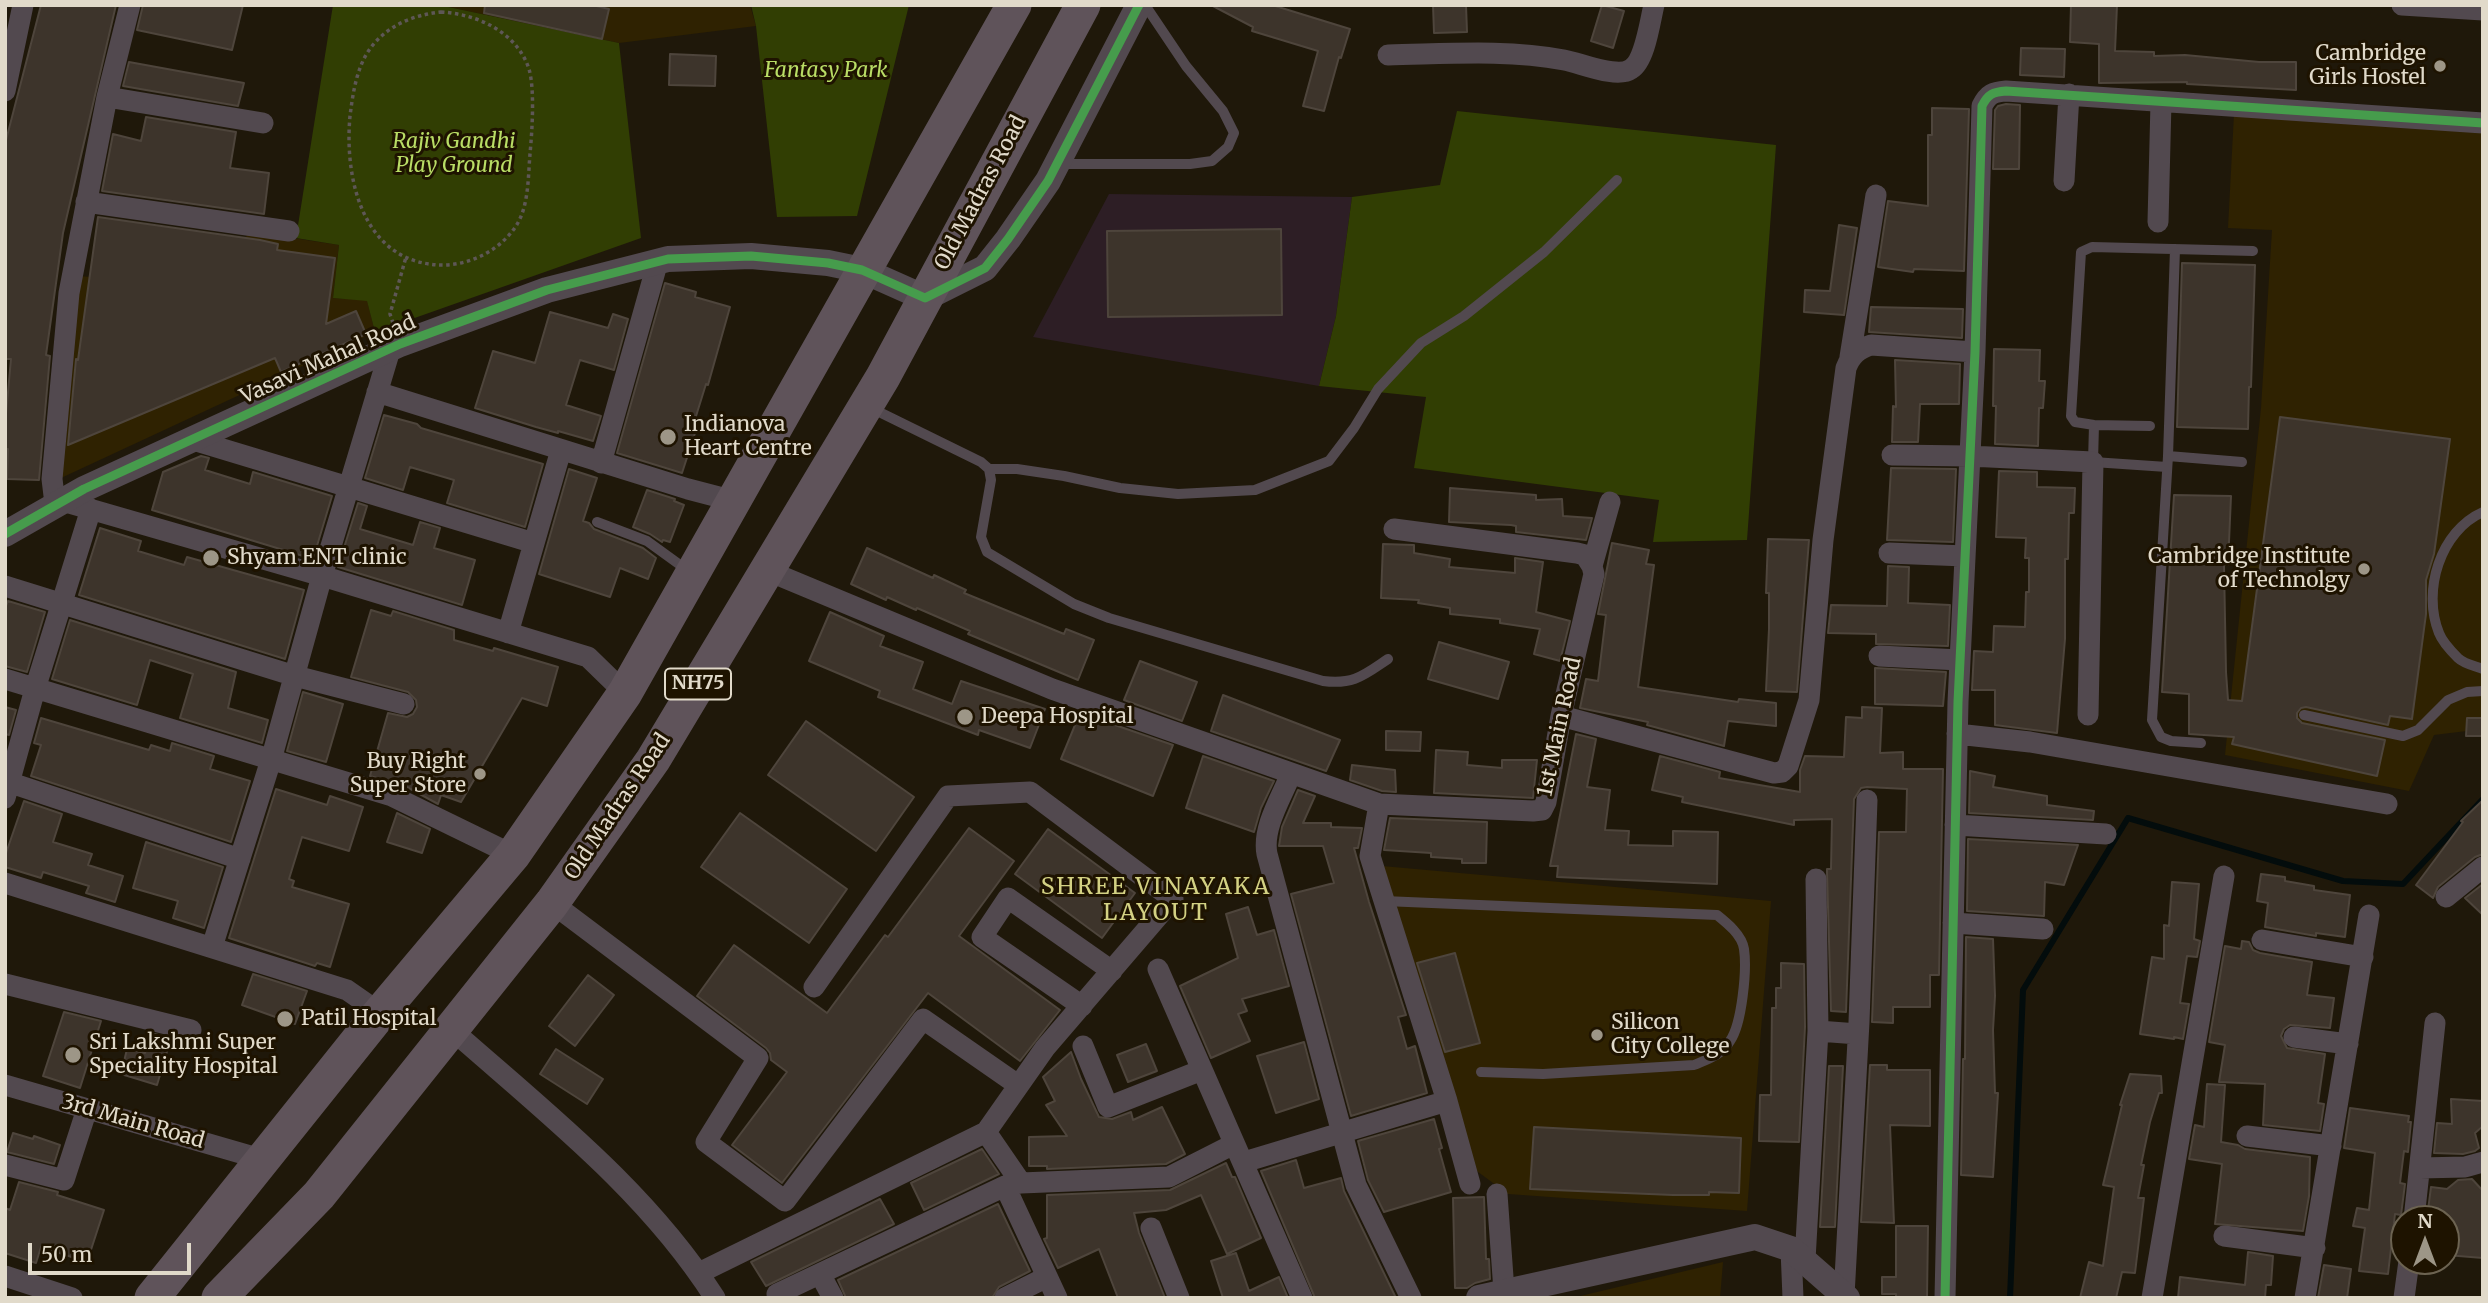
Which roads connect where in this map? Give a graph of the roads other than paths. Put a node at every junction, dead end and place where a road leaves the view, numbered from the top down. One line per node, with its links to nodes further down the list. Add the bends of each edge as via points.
1 (23, 5): 11 (street)
2 (130, 5): 13 (street)
3 (1014, 5): 27 (highway, NH75)
4 (1083, 5): 28 (highway, Old Madras Road / NH75)
5 (1139, 5): 17 (street)
6 (1144, 5): 17 (lane, via 1223,111 1234,133 1228,148 1212,161 1189,164)
7 (1654, 5): 10 (street, via 1640,62 1630,71 1616,73 1562,60 1487,52)
8 (2402, 5): 9 (street)
9 (2483, 10)
10 (1388, 55)
11 (5, 91)
12 (2069, 94): 14 (street); 19 (street); 30 (street, via 1994,92 1982,106)
13 (107, 97): 15 (street); 21 (street)
14 (2161, 102): 16 (street); 22 (street)
15 (263, 123)
16 (2483, 123)
17 (1057, 164): 28 (street, via 985,268)
18 (1617, 180): 44 (lane, via 1544,252 1464,316 1420,343 1378,389 1329,461 1255,490 1178,494 1017,469)
19 (2064, 181)
20 (1876, 195): 31 (street)
21 (86, 202): 23 (street); 47 (street, via 69,293 52,479)
22 (2158, 222)
23 (289, 231)
24 (2175, 249): 25 (lane); 34 (lane, via 2092,247 2081,253 2071,415 2075,422); 41 (lane)
25 (2253, 251)
26 (657, 261): 27 (street, Vasavi Mahal Road, via 751,256 828,262); 29 (street, Vasavi Mahal Road, via 547,290); 43 (street)
27 (862, 270): 28 (street, Vasavi Mahal Road); 46 (highway, NH75)
28 (925, 298): 33 (highway, Old Madras Road / NH75)
29 (395, 347): 32 (street); 36 (street, Vasavi Mahal Road)
30 (1975, 352): 31 (street, via 1871,345); 39 (street)
31 (1850, 357): 76 (street, via 1825,526 1809,700 1788,766 1774,773)
32 (377, 392): 37 (street); 45 (street)
33 (866, 405): 44 (lane); 58 (highway, Old Madras Road / NH75)
34 (2094, 425): 35 (lane); 40 (lane)
35 (2150, 426)
36 (193, 440): 45 (street); 47 (street, Vasavi Mahal Road)
37 (561, 450): 43 (street); 54 (street)
38 (1892, 455): 39 (street)
39 (1969, 456): 40 (street); 56 (street)
40 (2093, 462): 41 (lane); 74 (street)
41 (2167, 462): 42 (lane); 78 (lane, via 2152,720 2161,737)
42 (2242, 462)
43 (601, 463): 46 (street)
44 (989, 469): 65 (lane, via 983,545 1074,604 1323,681 1357,680)
45 (348, 489): 54 (street); 60 (street)
46 (734, 501): 59 (highway, NH75)
47 (59, 502): 49 (street); 53 (street, Vasavi Mahal Road)
48 (1610, 502): 57 (street, 1st Main Road)
49 (91, 509): 60 (street); 62 (street)
50 (2483, 512): 67 (lane, via 2452,538 2440,557 2433,609 2439,635 2460,660)
51 (597, 522): 59 (lane, via 647,541)
52 (1394, 529): 57 (street, via 1577,553 1585,555)
53 (5, 534)
54 (534, 543): 63 (street)
55 (1889, 553): 56 (street)
56 (1965, 556): 66 (street)
57 (1592, 566): 76 (street, 1st Main Road, via 1594,574)
58 (766, 570): 80 (street, via 1052,689); 95 (highway, Old Madras Road / NH75, via 653,760)
59 (692, 573): 72 (highway, NH75)
60 (322, 576): 63 (street); 68 (street)
61 (5, 586): 62 (street)
62 (62, 602): 68 (street); 70 (street)
63 (508, 633): 72 (street, via 588,657)
64 (1879, 656): 66 (street)
65 (1388, 659)
66 (1960, 660): 77 (street)
67 (2483, 669)
68 (295, 676): 73 (street); 79 (street)
69 (5, 679): 70 (street)
70 (35, 689): 79 (street); 81 (street)
71 (2483, 691): 75 (lane, via 2448,700 2418,730 2403,736)
72 (625, 693): 87 (highway, NH75)
73 (404, 704)
74 (2088, 715)
75 (2304, 715)
76 (1561, 716): 83 (street, 1st Main Road, via 1542,810)
77 (1957, 734): 84 (street, via 2030,742); 85 (street)
78 (2201, 743)
79 (271, 760): 87 (street, via 392,796); 88 (street)
80 (1291, 774): 83 (street); 123 (street, via 1265,845)
81 (7, 787): 88 (street)
82 (1867, 800): 112 (street)
83 (1379, 804): 94 (street, via 1370,856)
84 (2387, 804)
85 (1955, 825): 86 (street); 97 (street)
86 (2106, 834)
87 (513, 855): 107 (highway, NH75)
88 (240, 859): 100 (street)
89 (2483, 867): 93 (street)
90 (2224, 876): 160 (street)
91 (1816, 879): 111 (street)
92 (5, 883): 100 (street)
93 (2446, 897)
94 (1384, 901): 117 (lane, via 1717,915 1744,947 1742,1009 1731,1041 1715,1057 1694,1065); 120 (street)
95 (552, 903): 109 (highway, Old Madras Road / NH75); 119 (street, via 758,1058 706,1142 785,1200 923,1019)
96 (2369, 915): 101 (street)
97 (1953, 923): 98 (street); 159 (street)
98 (2043, 929)
99 (2262, 940): 101 (street)
100 (212, 947): 107 (street, via 347,990)
101 (2362, 957): 114 (street)
102 (1158, 969): 116 (street)
103 (1112, 971): 105 (street, via 1173,899 1030,792 948,796); 106 (street); 106 (street, via 1008,898 982,937)
104 (5, 984): 110 (street)
105 (814, 987)
106 (1082, 1006): 119 (street)
107 (380, 1013): 127 (highway, NH75)
108 (2435, 1023): 130 (street)
109 (451, 1029): 140 (street, via 608,1168 649,1209); 145 (highway, Old Madras Road / NH75, via 319,1195)
110 (191, 1030)
111 (1818, 1031): 112 (street); 139 (street)
112 (1858, 1034): 148 (street)
113 (2294, 1037): 114 (street)
114 (2348, 1044): 125 (street)
115 (1083, 1046): 116 (street, via 1108,1107)
116 (1202, 1070): 126 (street)
117 (1481, 1072)
118 (5, 1085): 121 (street, 3rd Main Road)
119 (1018, 1085): 122 (street)
120 (1447, 1101): 123 (street); 131 (street)
121 (87, 1108): 127 (street, 3rd Main Road); 129 (street, via 64,1180)
122 (986, 1132): 132 (street); 140 (street)
123 (1342, 1132): 126 (street); 157 (street, via 1356,1185)
124 (2246, 1136): 125 (street)
125 (2331, 1146): 137 (street)
126 (1239, 1153): 132 (street, via 1169,1177); 156 (street)
127 (261, 1159): 138 (highway, NH75)
128 (2483, 1162): 130 (street)
129 (5, 1165)
130 (2420, 1168): 134 (street)
131 (1470, 1184)
132 (1013, 1185): 141 (street); 144 (street)
133 (1497, 1194): 147 (street)
134 (2416, 1205)
135 (1151, 1228): 155 (street)
136 (2224, 1236): 137 (street)
137 (2315, 1248): 161 (street)
138 (189, 1251): 145 (highway); 150 (highway, NH75)
139 (1798, 1254): 147 (street, via 1755,1237); 148 (street); 158 (street)
140 (699, 1273): 151 (street)
141 (820, 1274): 146 (street); 152 (street)
142 (2407, 1275): 162 (street)
143 (5, 1276): 149 (street)
144 (1047, 1277): 153 (street); 154 (street)
145 (226, 1291)
146 (777, 1294)
147 (1492, 1295)
148 (1846, 1297)
149 (72, 1298)
150 (152, 1298)
151 (715, 1298)
152 (833, 1298)
153 (1005, 1298)
154 (1056, 1298)
155 (1179, 1298)
156 (1302, 1298)
157 (1411, 1298)
158 (1793, 1298)
159 (1945, 1298)
160 (2152, 1298)
161 (2305, 1298)
162 (2404, 1298)

